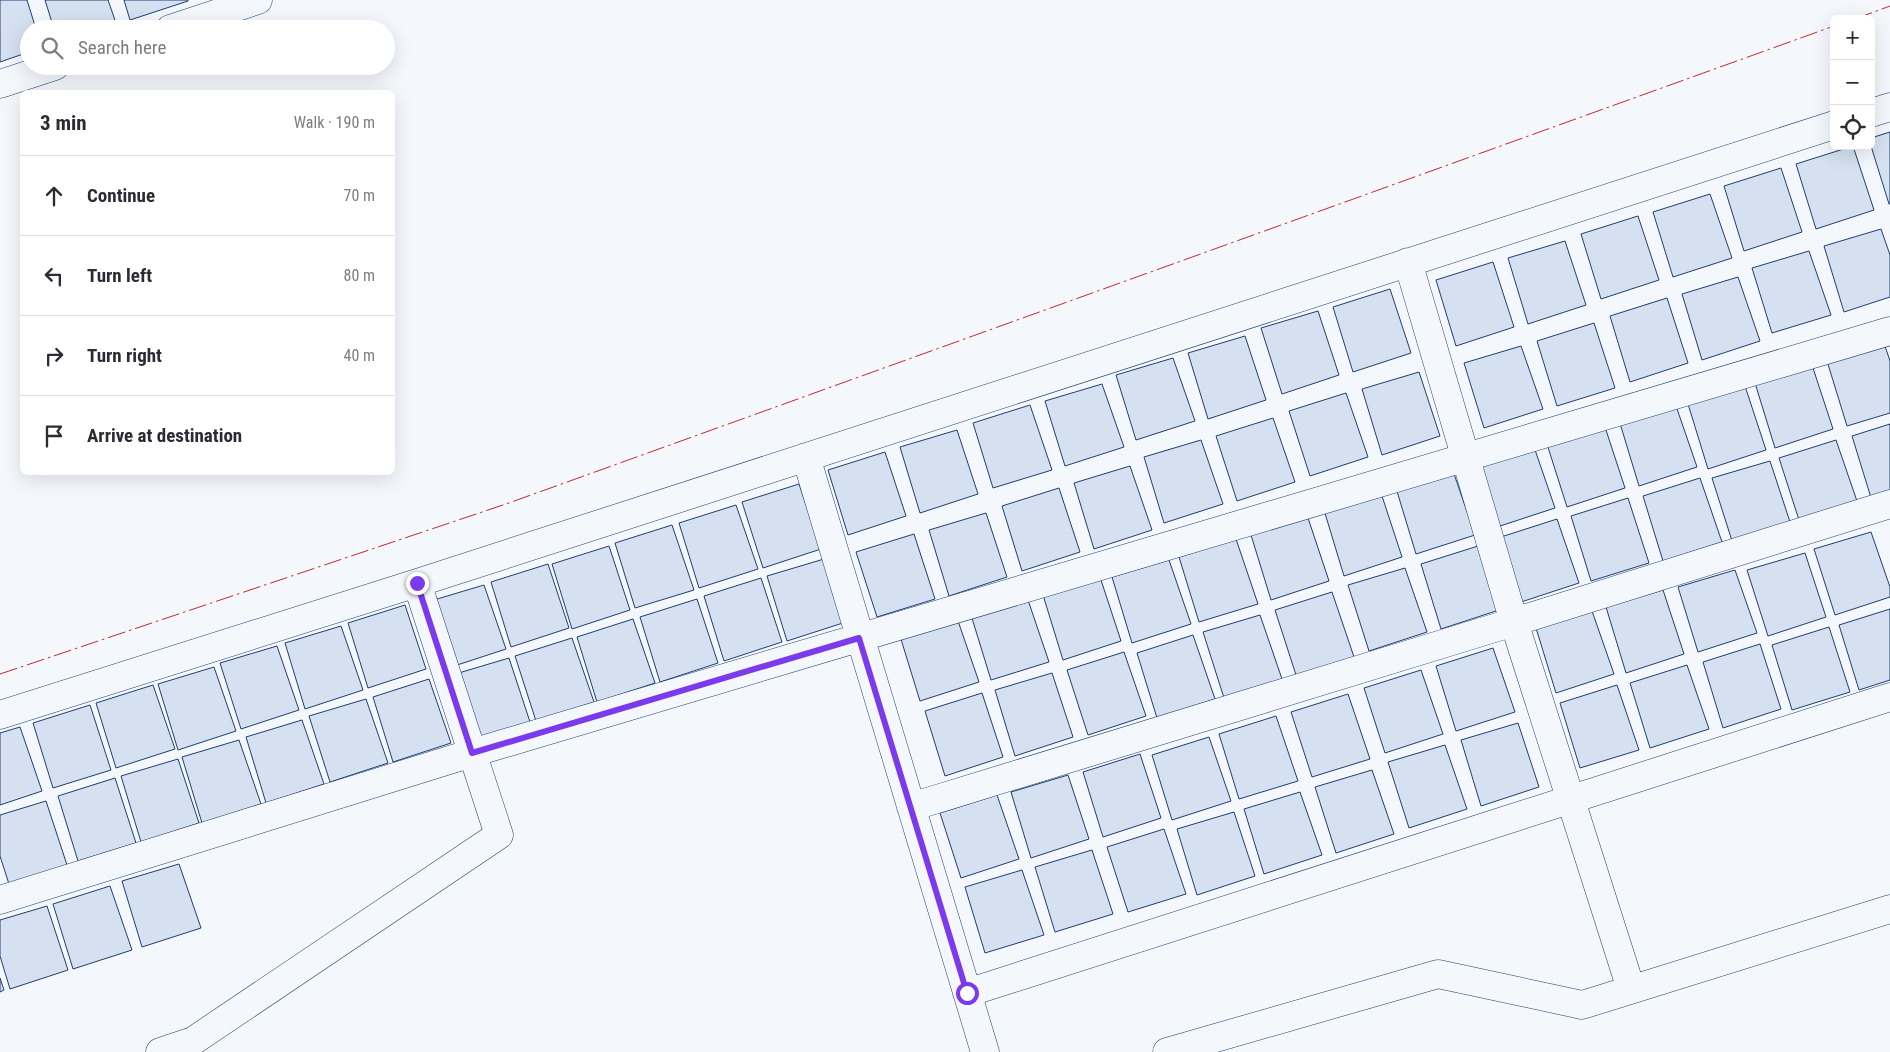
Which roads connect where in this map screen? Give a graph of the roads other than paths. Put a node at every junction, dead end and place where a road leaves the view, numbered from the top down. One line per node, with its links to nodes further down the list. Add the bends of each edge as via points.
1 (258, 0): 2 (street)
2 (197, 20)
3 (28, 75): 4 (street)
4 (0, 84)
5 (1890, 107): 6 (street)
6 (1875, 112)
7 (1830, 126): 8 (street)
8 (1408, 262): 10 (street); 11 (street)
9 (1890, 331): 11 (street)
10 (806, 457): 13 (street); 15 (street)
11 (1465, 457): 14 (street); 15 (street)
12 (1890, 504): 14 (street)
13 (417, 583): 17 (street); 18 (street)
14 (1514, 622): 19 (street); 20 (street)
15 (859, 638): 18 (street); 20 (street)
16 (1890, 697): 19 (street)
17 (0, 715)
18 (472, 753): 21 (street); 25 (street, via 499,836 193,1041)
19 (1572, 800): 23 (street); 24 (street)
20 (912, 807): 24 (street)
21 (0, 900)
22 (1890, 909): 23 (street)
23 (1631, 989): 27 (street, via 1582,1005 1438,974)
24 (967, 993): 26 (street)
25 (160, 1052)
26 (985, 1052)
27 (1167, 1052)

